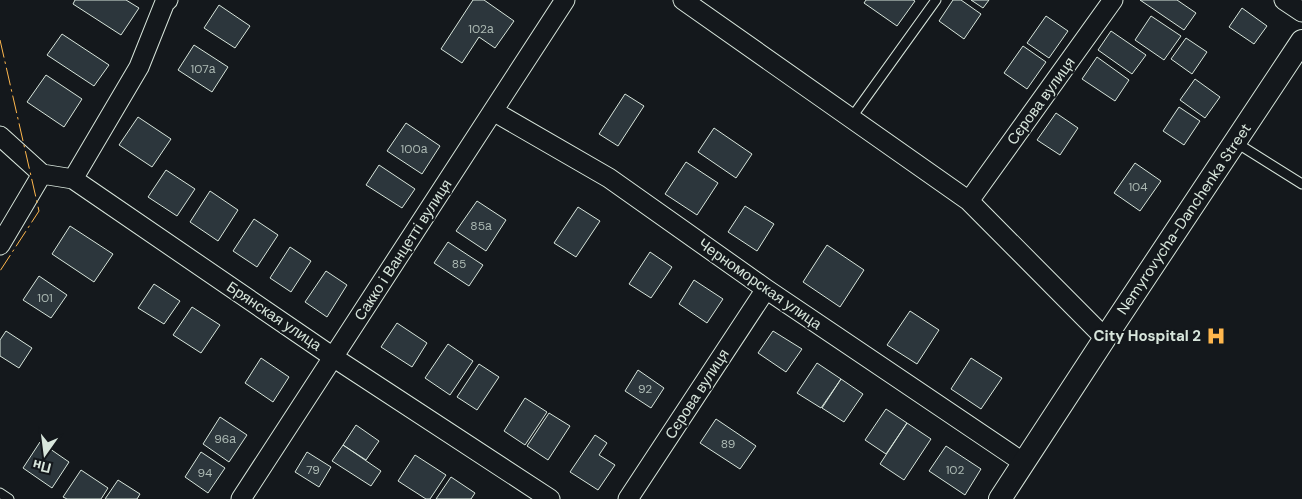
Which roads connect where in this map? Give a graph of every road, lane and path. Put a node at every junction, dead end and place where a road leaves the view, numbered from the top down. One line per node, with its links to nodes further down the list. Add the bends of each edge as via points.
1 (168, 0): 14 (street, via 140,67)
2 (566, 0): 9 (street, Сакко і Ванцетті вулиця)
3 (683, 0): 10 (street)
4 (936, 0): 10 (lane)
5 (1113, 0): 16 (street, Сєрова вулиця)
6 (1284, 0): 7 (street)
7 (1302, 12)
8 (1302, 41): 12 (street, Nemyrovycha-Danchenka Street)
9 (493, 111): 18 (street, Черноморская улица, via 609,178); 20 (street, Сакко і Ванцетті вулиця)
10 (852, 117): 16 (street)
11 (0, 136): 13 (street)
12 (1235, 142): 15 (lane); 19 (street, Nemyrovycha-Danchenka Street)
13 (42, 174): 14 (street, Брянская улица); 17 (street)
14 (73, 179): 20 (street, Брянская улица)
15 (1302, 184)
16 (969, 201): 19 (street)
17 (0, 245)
18 (766, 289): 21 (street, Черноморская улица); 26 (street, Сєрова вулиця)
19 (1105, 338): 21 (street, Nemyrovycha-Danchenka Street)
20 (333, 357): 24 (street, Сакко і Ванцетті вулиця); 25 (street, Брянская улица)
21 (1024, 463): 27 (street, Nemyrovycha-Danchenka Street)
22 (0, 493): 23 (lane)
23 (9, 499)
24 (241, 499)
25 (550, 499)
26 (628, 499)
27 (1000, 499)

